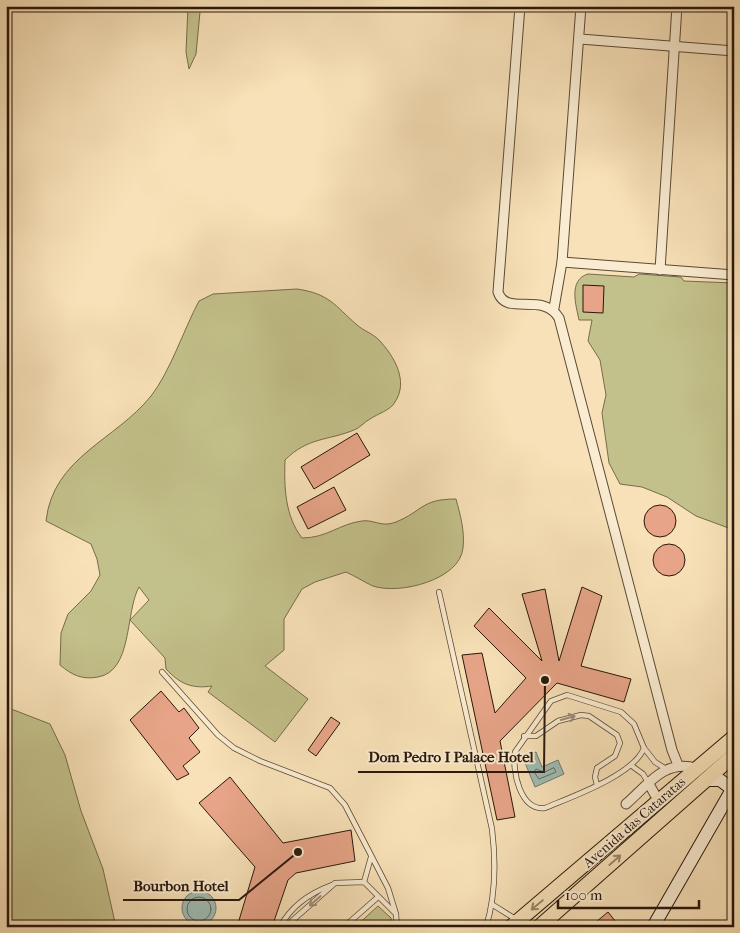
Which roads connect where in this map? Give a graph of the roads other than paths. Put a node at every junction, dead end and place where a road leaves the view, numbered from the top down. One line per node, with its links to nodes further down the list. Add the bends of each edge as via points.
1 (520, 6): 10 (street, via 498,292 506,303)
2 (581, 6): 4 (street)
3 (677, 6): 5 (street)
4 (580, 39): 5 (street); 7 (street)
5 (674, 46): 6 (street); 8 (street)
6 (734, 51)
7 (562, 262): 8 (street); 10 (street)
8 (660, 270): 9 (street)
9 (734, 275)
10 (554, 308): 17 (street)
11 (439, 592): 31 (lane, via 492,828 495,857)
12 (162, 672): 27 (lane, via 218,735 234,748 330,788 345,805)
13 (524, 736): 15 (lane, via 551,701 562,695 572,695 621,712 634,724); 22 (lane, via 514,761 519,785 531,806 545,808); 22 (lane, one-way to 22, via 541,734 565,718 589,716 617,735 620,743 615,756 597,768 594,777)
14 (734, 737): 19 (main road, Avenida das Cataratas)
15 (644, 748): 18 (lane); 20 (lane, via 655,762)
16 (734, 755): 21 (main road, Avenida das Cataratas)
17 (678, 764): 19 (street); 20 (street)
18 (632, 766): 22 (lane); 23 (lane, via 643,774)
19 (696, 768): 25 (main road, Avenida das Cataratas)
20 (666, 769): 23 (street)
21 (705, 780): 24 (street, via 720,780); 39 (main road, Avenida das Cataratas, one-way to 21)
22 (597, 784)
23 (649, 784): 25 (street); 26 (street)
24 (733, 787): 40 (street)
25 (658, 800): 33 (main road, Avenida das Cataratas, one-way to 33)
26 (626, 804)
27 (371, 856): 28 (lane); 32 (lane, via 388,888)
28 (364, 882): 29 (lane); 30 (lane)
29 (335, 884): 34 (lane, via 314,891 286,916); 35 (lane, one-way to 35)
30 (378, 896): 32 (lane); 36 (lane)
31 (493, 905): 33 (lane); 38 (lane)
32 (396, 914): 37 (lane)
33 (514, 924)
34 (280, 927)
35 (285, 927)
36 (344, 927)
37 (397, 927)
38 (486, 927)
39 (539, 927)
40 (653, 927)

